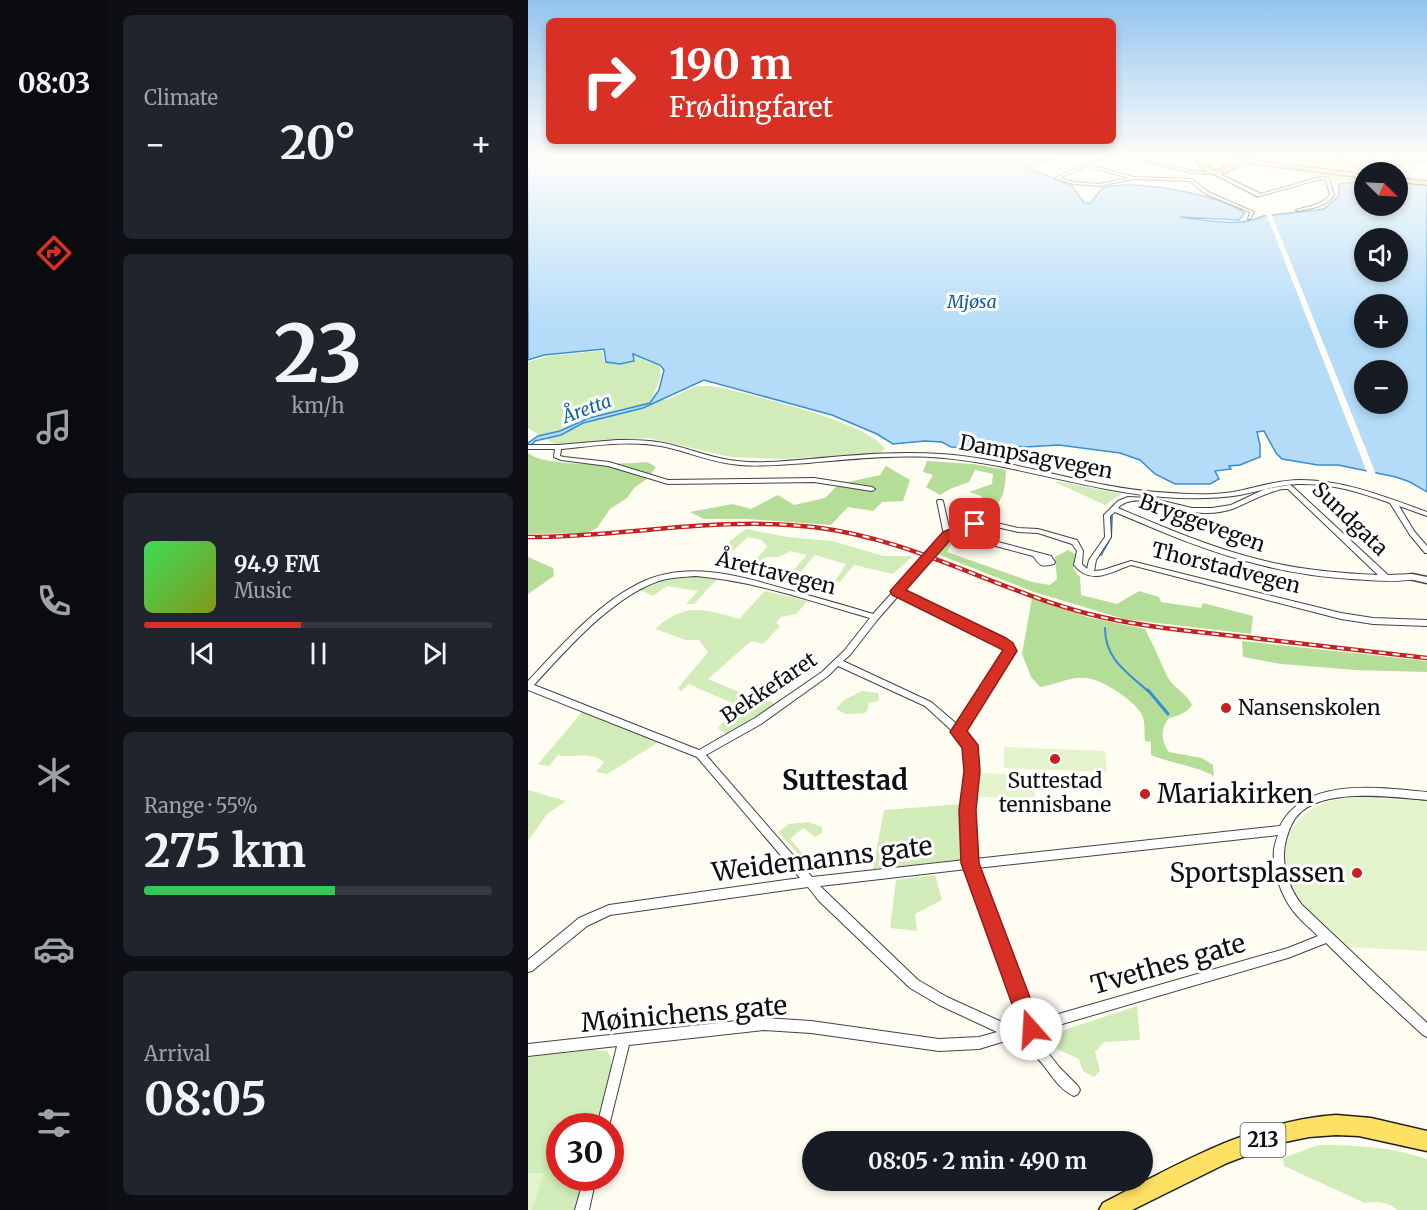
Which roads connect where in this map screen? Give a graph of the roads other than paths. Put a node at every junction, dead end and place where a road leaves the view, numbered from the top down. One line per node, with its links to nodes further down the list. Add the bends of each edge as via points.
1 (529, 447): 2 (street, Dampsagvegen)
2 (558, 448): 4 (street, via 557,457 563,459 609,464 668,482 814,480); 6 (street, Dampsagvegen, via 637,441 719,461 751,464 939,456 992,461 1084,484 1151,494 1233,494 1299,482 1349,488)
3 (1290, 487): 7 (street, Bryggevegen, via 1223,508 1187,509 1129,498); 13 (street, Sundgata)
4 (872, 489)
5 (940, 501): 9 (street)
6 (1393, 502): 8 (street, Dampsagvegen); 10 (street)
7 (1114, 509): 12 (street, via 1107,515 1108,537 1093,560); 13 (street, Bryggevegen, via 1186,540 1251,561 1306,573)
8 (1427, 514)
9 (951, 534): 11 (street); 12 (street, Bekkefaret, via 984,522 1038,531 1078,545 1078,565); 16 (street, Bekkefaret)
10 (1427, 551)
11 (1036, 555)
12 (1090, 573): 18 (street, Thorstadvegen, via 1110,572 1131,563 1341,616)
13 (1385, 577): 14 (street, Bryggevegen)
14 (1412, 577): 15 (street, Bryggevegen)
15 (1427, 580)
16 (897, 591): 17 (street, Bekkefaret); 21 (street, via 1008,646 1008,656)
17 (875, 617): 19 (street, Bekkefaret); 20 (street, Årettavegen, via 735,577 680,574 641,586 615,604)
18 (1427, 623)
19 (837, 662): 21 (street, via 928,704); 22 (street, Bekkefaret, via 800,694)
20 (528, 686): 22 (street)
21 (958, 732): 25 (street, via 970,745)
22 (700, 754): 26 (street)
23 (1427, 796): 24 (street, via 1344,792 1325,795 1301,808)
24 (1283, 830): 25 (street, Weidemanns gate); 27 (street, via 1279,854 1287,891 1298,909)
25 (970, 863): 26 (street, Weidemanns gate); 30 (street)
26 (810, 882): 28 (street, Weidemanns gate, via 609,910 583,922); 30 (street, via 914,984 943,1001)
27 (1328, 937): 29 (street); 30 (street, Tvethes gate, via 1288,953)
28 (528, 967)
29 (1427, 1031)
30 (1022, 1032): 31 (street, Møinichens gate, via 979,1043 939,1045 764,1024); 33 (street)
31 (624, 1040): 32 (street, Møinichens gate); 34 (street)
32 (528, 1050)
33 (1074, 1090)
34 (606, 1113)
35 (1427, 1141): 38 (main road, 213, via 1357,1126 1299,1128 1236,1150)
36 (587, 1191): 37 (street)
37 (582, 1210)
38 (1110, 1210)

